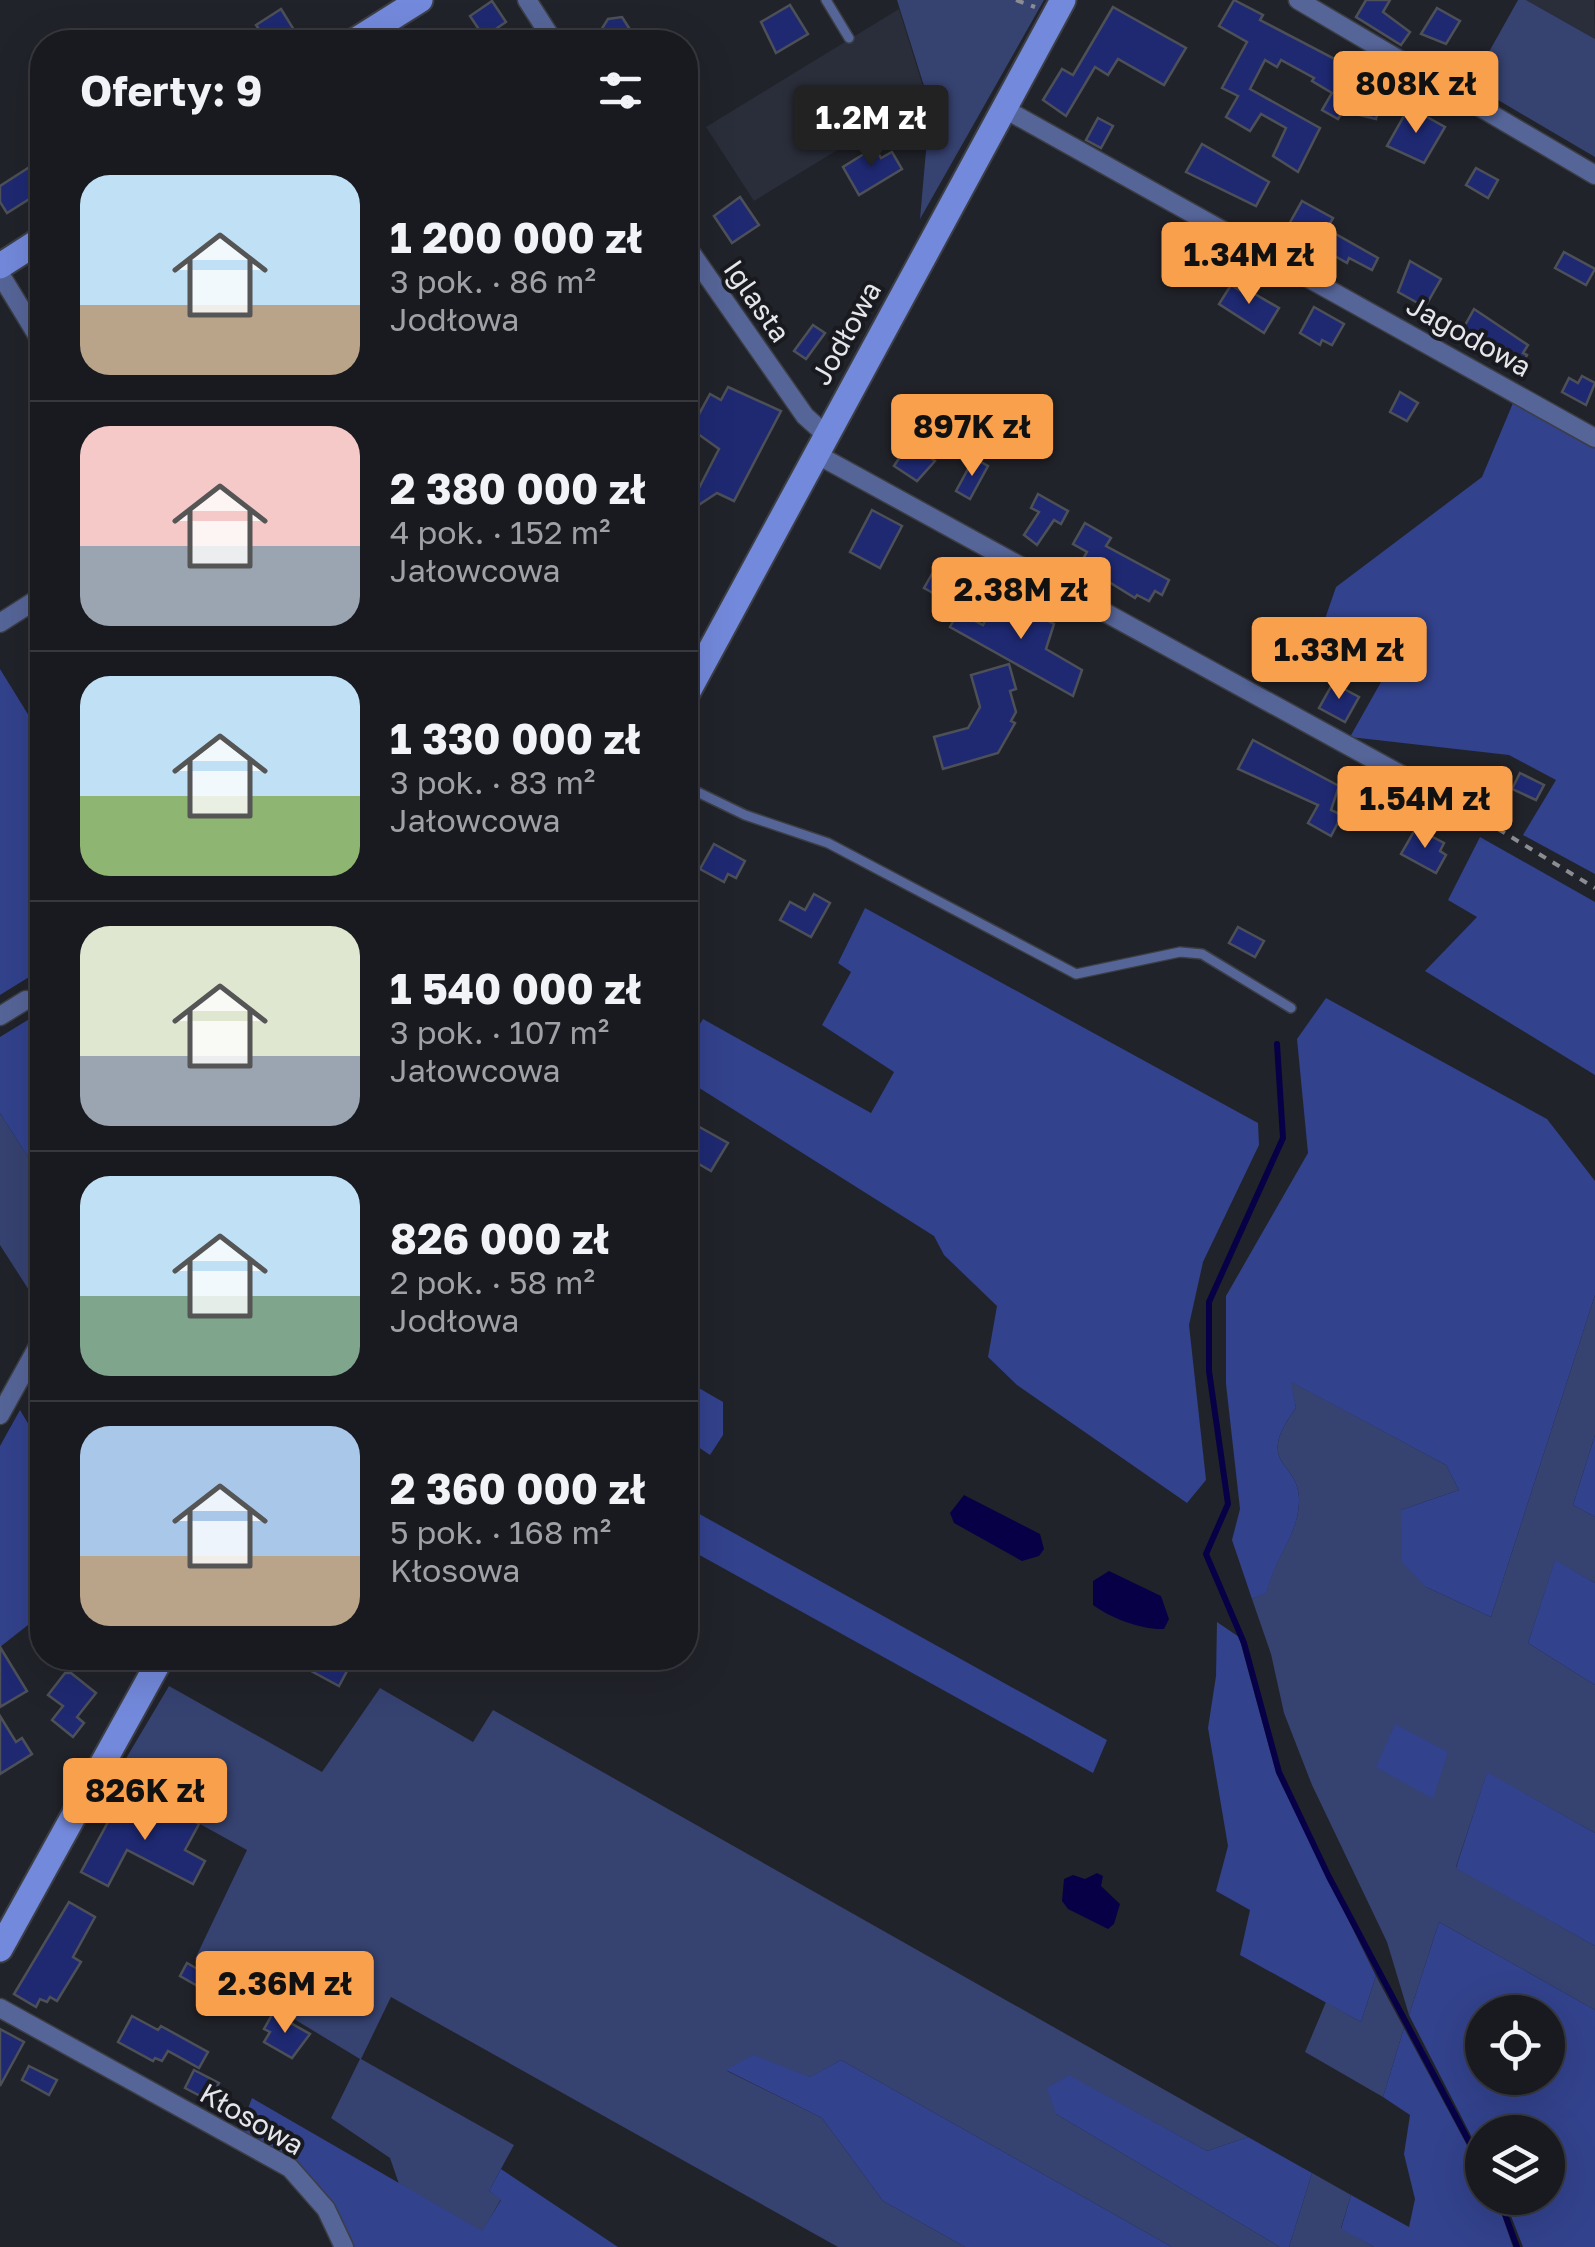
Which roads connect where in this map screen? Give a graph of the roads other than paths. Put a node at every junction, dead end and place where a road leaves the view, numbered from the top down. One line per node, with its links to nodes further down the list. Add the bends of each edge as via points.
1 (420, 0): 6 (street)
2 (526, 0): 7 (street)
3 (826, 0): 8 (lane)
4 (1298, 0): 10 (street)
5 (1052, 6): 9 (street, Jodłowa)
6 (372, 30)
7 (546, 30)
8 (849, 38)
9 (1003, 108): 16 (street, Jagodowa); 17 (street, Jodłowa)
10 (1595, 176)
11 (30, 247): 13 (street)
12 (698, 263): 17 (street, Iglasta)
13 (0, 266)
14 (0, 274): 15 (street)
15 (30, 323)
16 (1595, 438)
17 (821, 444): 20 (street, Jodłowa); 22 (street, Iglasta)
18 (30, 604): 19 (street)
19 (0, 623)
20 (698, 673)
21 (698, 792): 24 (lane, via 828,843 1076,974 1180,952 1202,954)
22 (1482, 819)
23 (26, 1000): 25 (street)
24 (1291, 1008)
25 (0, 1016)
26 (30, 1361): 27 (street)
27 (0, 1415)
28 (154, 1670): 29 (street)
29 (0, 1950)
30 (0, 2008): 31 (street, Kłosowa, via 290,2168 326,2208)
31 (344, 2247)

